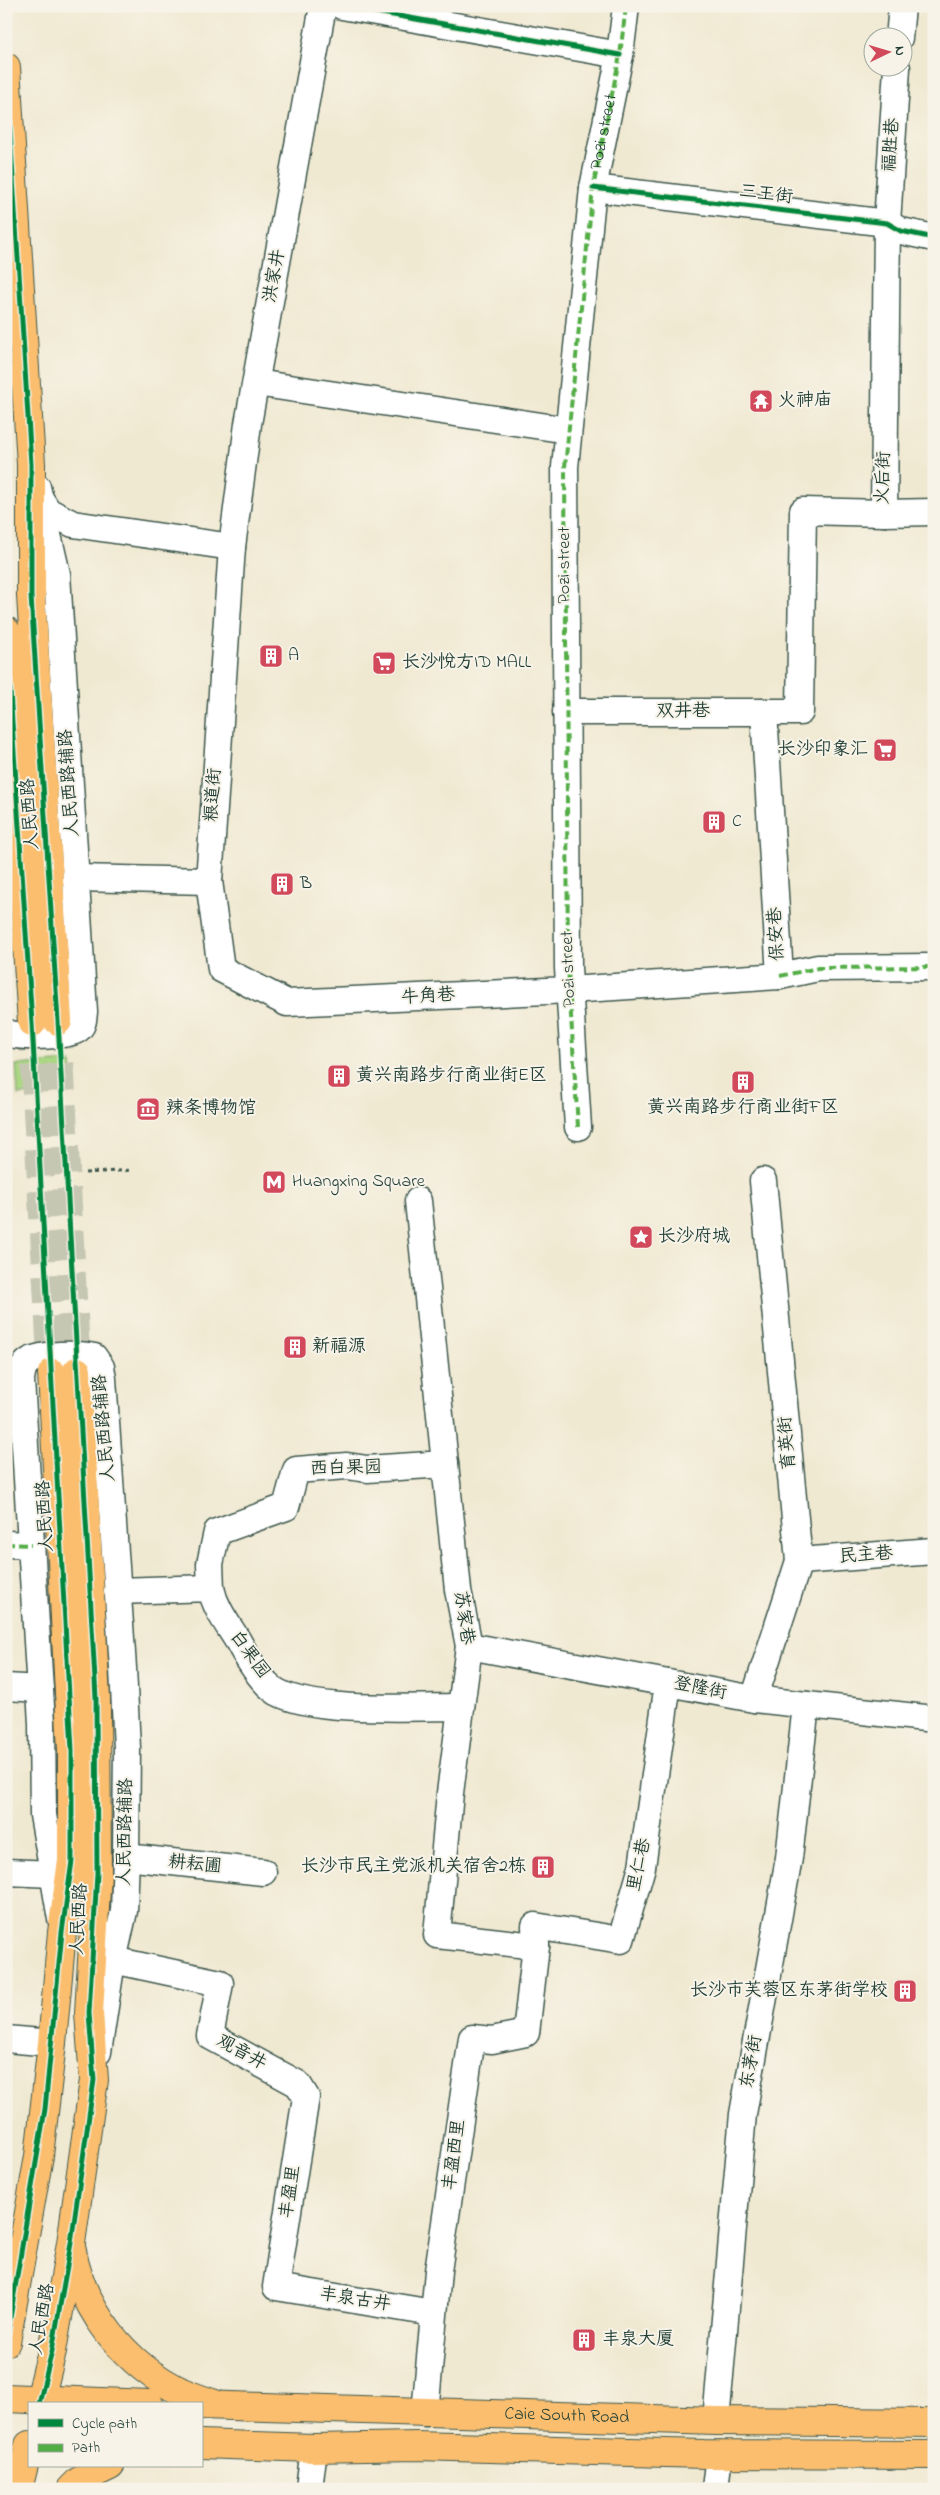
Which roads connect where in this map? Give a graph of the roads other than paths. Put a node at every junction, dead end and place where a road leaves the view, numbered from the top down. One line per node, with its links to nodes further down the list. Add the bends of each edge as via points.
1 (323, 6): 12 (street, 洪家井)
2 (342, 6): 6 (street)
3 (626, 6): 6 (street, Pozi street)
4 (902, 6): 5 (street)
5 (901, 28)
6 (620, 55): 9 (street, Pozi street)
7 (6, 67): 14 (main road, 人民西路)
8 (896, 78): 10 (street, 福胜巷)
9 (593, 188): 10 (street, 三王街); 13 (street, Pozi street)
10 (887, 222): 11 (street, 三王街, via 901,231); 17 (street, 火后街)
11 (934, 238)
12 (256, 383): 13 (street); 18 (street, 洪家井)
13 (568, 430): 20 (street, Pozi street, via 565,467)
14 (32, 464): 15 (street, 人民西路辅路); 19 (main road, 人民西路, via 31,596 45,1022)
15 (39, 497): 18 (street, via 48,510 73,524); 23 (street, 人民西路辅路, via 57,574)
16 (934, 512): 17 (street)
17 (884, 513): 22 (street, 火后街, via 803,511)
18 (232, 547): 24 (street, 粮道街)
19 (6, 631)
20 (566, 712): 21 (street, 双井巷); 27 (street, Pozi street)
21 (764, 712): 22 (street, 双井巷); 26 (street, 保安巷)
22 (800, 712)
23 (76, 878): 24 (street); 29 (street, 人民西路辅路, via 83,1024 76,1031 65,1034 20,1037)
24 (209, 881): 28 (street, 粮道街, via 222,969)
25 (934, 967): 26 (street, via 818,968)
26 (780, 976): 27 (street, 保安巷)
27 (569, 990): 28 (street, 牛角巷); 30 (street, Pozi street)
28 (287, 1003)
29 (6, 1032)
30 (578, 1127)
31 (763, 1181): 36 (street, 育英街)
32 (418, 1201): 33 (street, 苏家巷)
33 (445, 1464): 37 (street, 西白果园, via 296,1470 286,1507 217,1532 210,1564); 39 (street, 苏家巷, via 458,1590)
34 (18, 1544): 38 (street, 人民西路辅路, via 23,1368 29,1360 39,1357 83,1354 94,1357 101,1367 103,1379); 42 (street, 人民西路辅路)
35 (934, 1551): 36 (street, 民主巷)
36 (799, 1561): 43 (street, 育英街)
37 (211, 1588): 38 (street); 45 (street, 白果园, via 214,1604 251,1663 276,1691 305,1702 372,1707)
38 (117, 1591): 47 (street, 人民西路辅路, via 127,1748)
39 (469, 1646): 40 (street, 登隆街); 45 (street, 苏家巷)
40 (668, 1682): 43 (street, 登隆街); 52 (street, 里仁巷, via 642,1867 621,1940 535,1926)
41 (6, 1687): 42 (street)
42 (40, 1689): 50 (street, 人民西路辅路, via 43,1815)
43 (754, 1699): 44 (street, 登隆街)
44 (806, 1705): 46 (street, 登隆街); 68 (street, 东茅街, via 788,1858 743,2114)
45 (461, 1707): 52 (street, 苏家巷, via 437,1936)
46 (934, 1719)
47 (126, 1857): 49 (street, 耕耘圃); 53 (street, 人民西路辅路, via 124,1910)
48 (6, 1872): 50 (street)
49 (263, 1872)
50 (53, 1874): 51 (street, 人民西路辅路)
51 (62, 1932): 55 (main road, 人民西路); 56 (main road, 人民西路, via 72,1861 65,1372 96,1698 97,1873 89,2013)
52 (536, 1946): 62 (street, 丰盈西里, via 526,2033 492,2040 472,2038)
53 (113, 1960): 56 (street, 人民西路辅路); 57 (street, 观音井, via 220,1984 210,2036 298,2084)
54 (6, 2039): 55 (street)
55 (52, 2043): 58 (main road, 人民西路, via 39,2156)
56 (94, 2080): 59 (main road, 人民西路)
57 (306, 2097): 61 (street, 丰盈里)
58 (26, 2230): 60 (main road); 63 (main road, 人民西路)
59 (71, 2243): 65 (main road, 人民西路, via 52,2351); 66 (main road, Caie South Road, via 80,2281 89,2300 102,2324 120,2345 148,2371)
60 (6, 2271)
61 (276, 2287): 62 (street, 丰泉古井)
62 (433, 2313): 67 (street, 丰盈西里)
63 (6, 2342)
64 (6, 2398): 65 (main road)
65 (39, 2402)
66 (210, 2405): 67 (main road, Caie South Road)
67 (425, 2413): 68 (main road, Caie South Road)
68 (716, 2421): 69 (main road, Caie South Road)
69 (934, 2423)
70 (6, 2438): 71 (main road)
71 (28, 2438)
72 (202, 2444): 73 (main road, Caie South Road)
73 (314, 2448): 75 (main road, Caie South Road, via 416,2446); 80 (street)
74 (28, 2449): 78 (main road)
75 (719, 2454): 76 (main road, Caie South Road); 81 (street)
76 (934, 2455)
77 (106, 2468): 79 (main road, via 79,2481)
78 (18, 2489)
79 (71, 2489)
80 (309, 2489)
81 (715, 2489)

